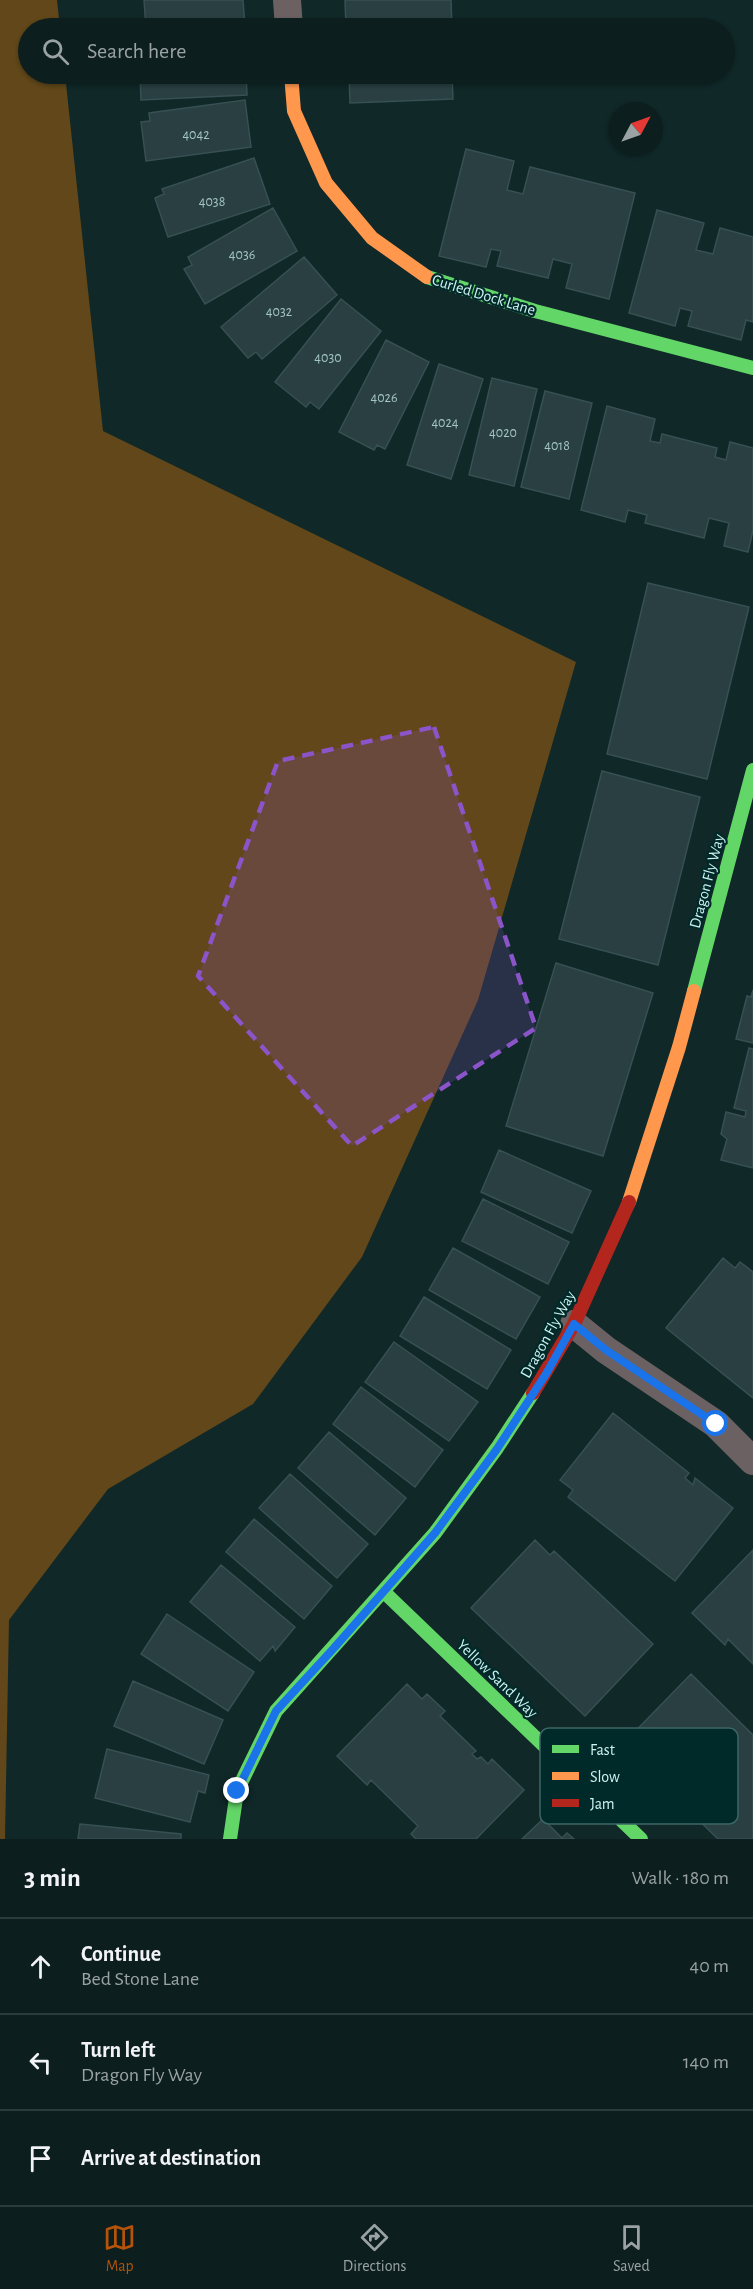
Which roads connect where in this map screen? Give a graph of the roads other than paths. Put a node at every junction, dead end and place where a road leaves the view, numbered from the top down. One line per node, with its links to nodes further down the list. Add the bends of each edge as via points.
1 (287, 0): 2 (street)
2 (288, 18)
3 (292, 84): 4 (street, Curled Dock Lane, via 294,111 326,183 372,238 430,279)
4 (753, 368)
5 (753, 770): 6 (street, Dragon Fly Way, via 679,1047 624,1213)
6 (574, 1324): 7 (street, via 716,1424); 8 (street, Dragon Fly Way, via 497,1449 435,1533)
7 (753, 1461)
8 (384, 1591): 9 (street, Yellow Sand Way); 11 (street, Dragon Fly Way, via 276,1711 237,1791)
9 (540, 1742)
10 (625, 1824): 12 (street, Yellow Sand Way)
11 (230, 1839)
12 (641, 1839)

